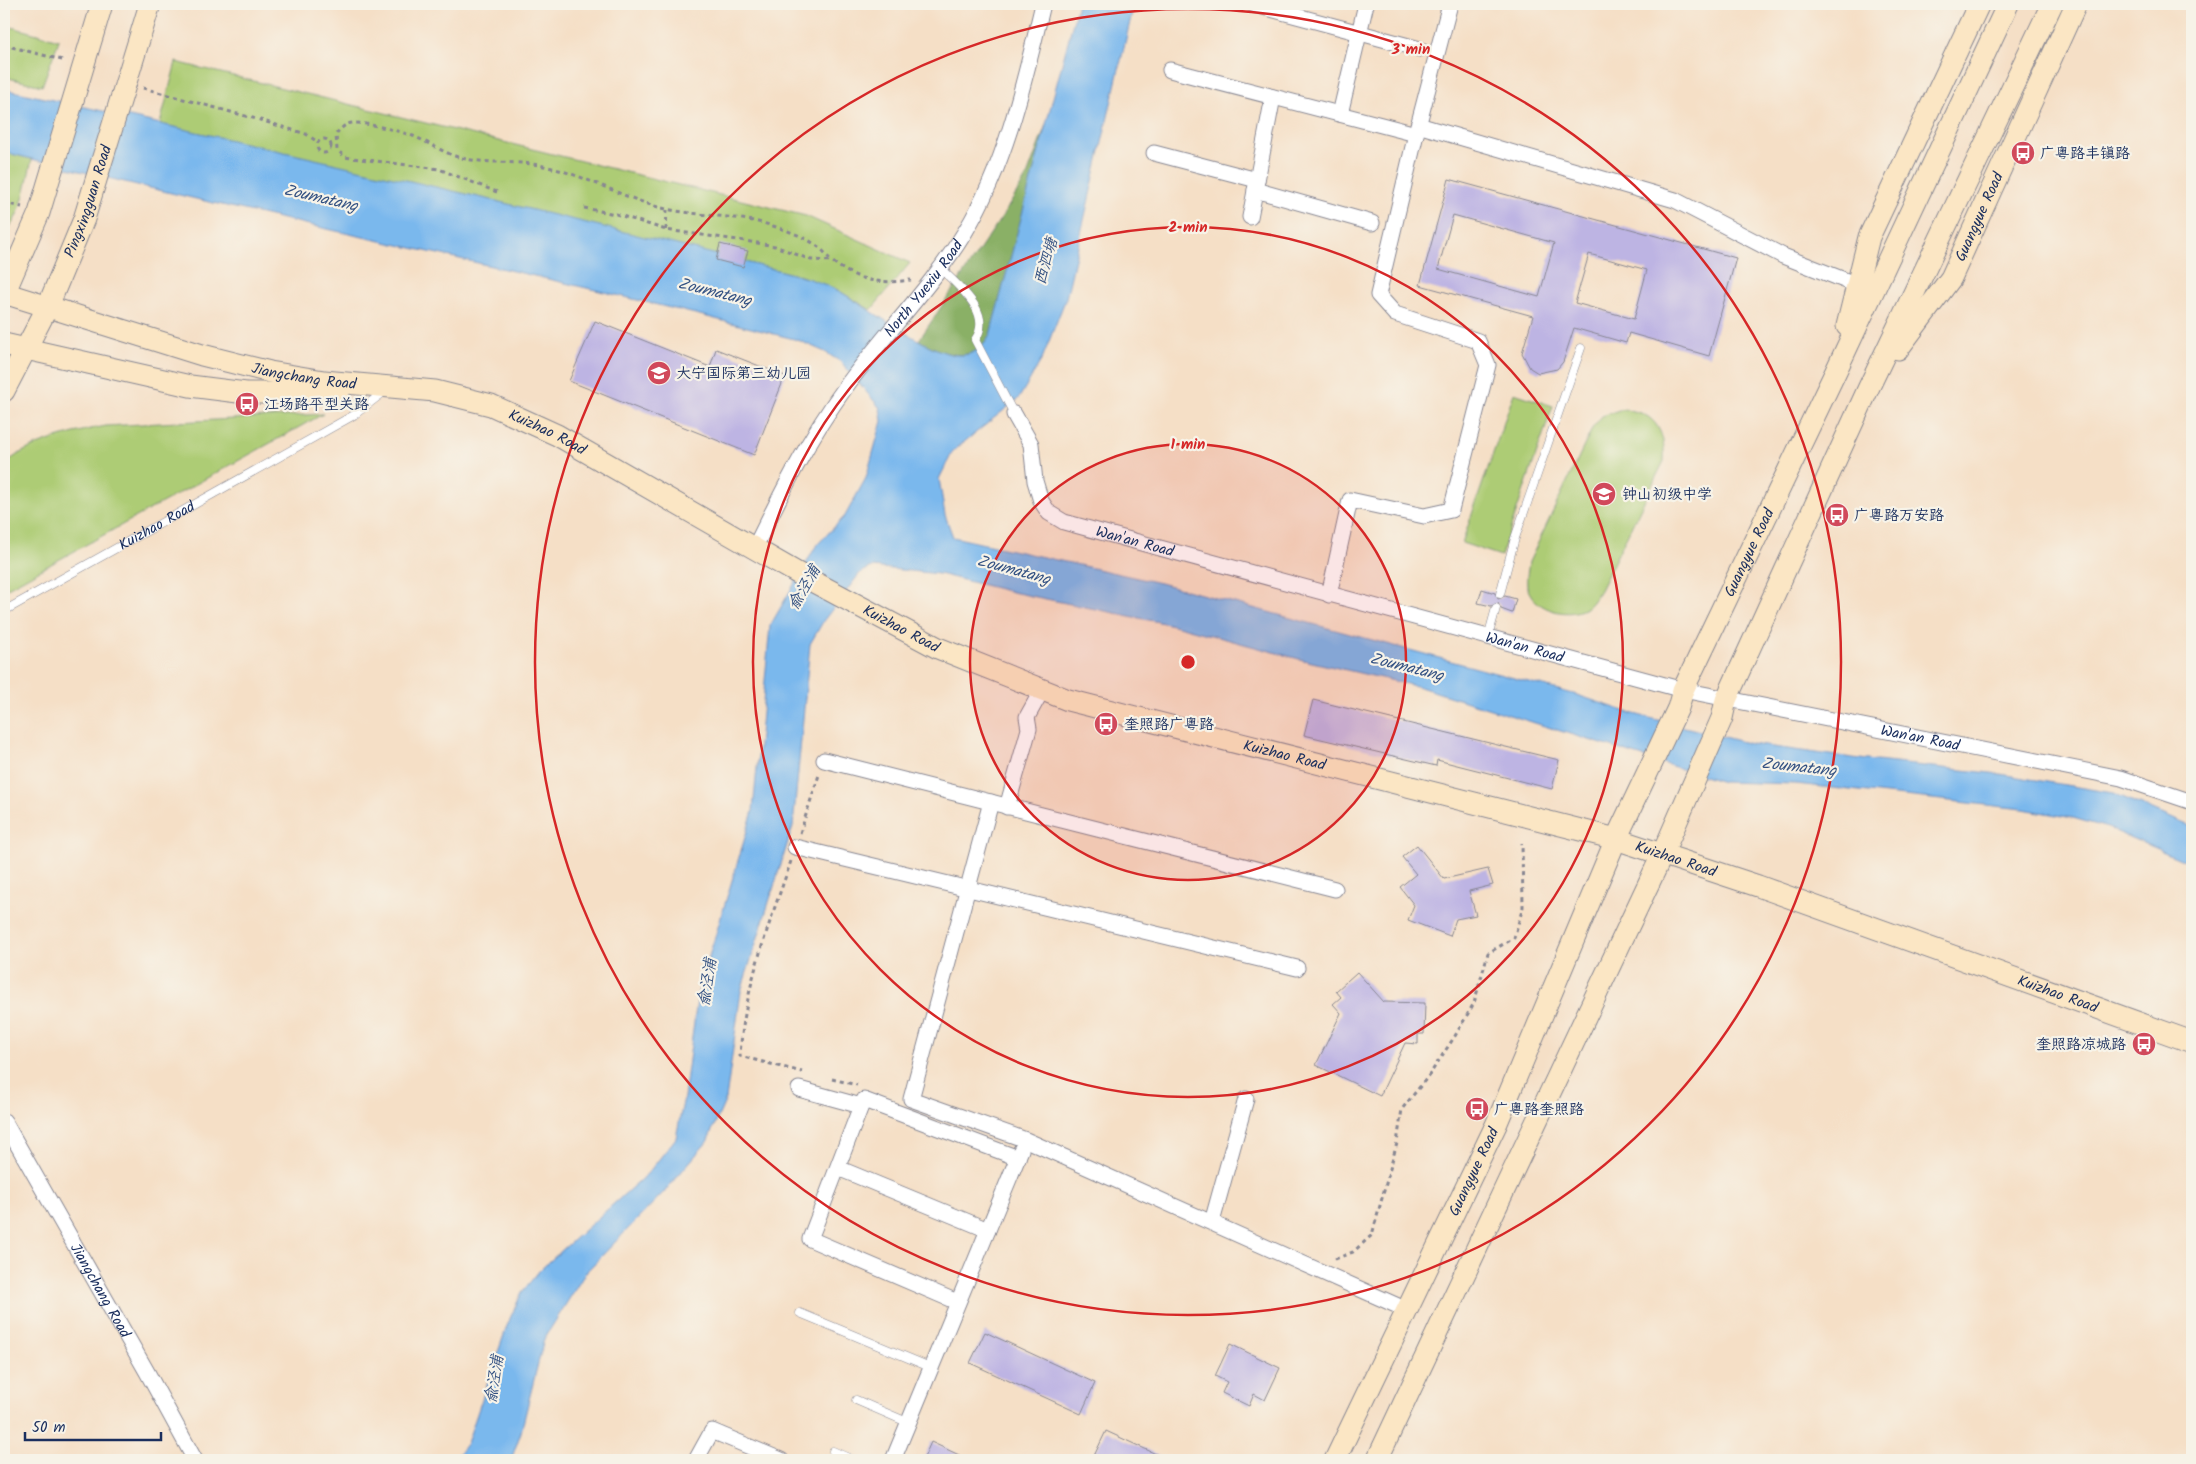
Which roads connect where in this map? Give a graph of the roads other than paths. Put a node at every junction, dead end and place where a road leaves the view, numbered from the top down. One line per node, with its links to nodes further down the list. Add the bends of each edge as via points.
1 (102, 4): 23 (main road, via 39,213)
2 (150, 4): 24 (main road, Pingxingguan Road, via 84,219)
3 (1043, 4): 21 (street, North Yuexiu Road, via 1017,110 986,190 966,231)
4 (1252, 4): 11 (street)
5 (1366, 4): 11 (street)
6 (1450, 4): 16 (street)
7 (1979, 4): 22 (main road, Guangyue Road, via 1869,237)
8 (2008, 4): 28 (main road, Guangyue Road)
9 (2052, 4): 29 (main road, Guangyue Road)
10 (2076, 4): 29 (main road, Guangyue Road, via 1951,278)
11 (1358, 33): 12 (street); 15 (street)
12 (1420, 50)
13 (1170, 70): 14 (street)
14 (1273, 97): 15 (street); 18 (street)
15 (1340, 114): 16 (street)
16 (1417, 130): 22 (street, via 1675,200 1783,256); 36 (street, via 1378,295 1395,314 1478,341 1488,365 1451,510 1424,516 1350,500)
17 (1154, 153): 18 (street)
18 (1256, 185): 19 (street); 20 (street)
19 (1250, 216)
20 (1372, 223)
21 (937, 272): 33 (lane, Wan'an Road, via 973,302 980,325 974,340); 34 (street, North Yuexiu Road, via 845,387 783,490)
22 (1857, 285): 28 (main road, Guangyue Road)
23 (4, 293): 24 (main road, Jiangchang Road)
24 (48, 306): 27 (main road, Pingxingguan Road); 30 (main road, Jiangchang Road, via 270,372 324,381)
25 (4, 344): 27 (main road, Jiangchang Road)
26 (1581, 348): 35 (lane, via 1515,538)
27 (26, 350): 31 (main road, Jiangchang Road, via 190,386 246,393); 32 (main road, Pingxingguan Road)
28 (1835, 373): 41 (main road, Guangyue Road)
29 (1869, 387): 42 (main road, Guangyue Road)
30 (412, 389): 31 (main road, Jiangchang Road); 34 (main road, Kuizhao Road, via 462,396 522,418)
31 (386, 390): 38 (lane, Kuizhao Road, via 354,415)
32 (4, 391)
33 (1014, 414): 36 (street, Wan'an Road, via 1031,444 1041,501 1049,513 1064,522)
34 (754, 549): 40 (main road, Kuizhao Road, via 938,648)
35 (1500, 594)
36 (1330, 595): 39 (street, Wan'an Road)
37 (1496, 608): 39 (lane)
38 (4, 611)
39 (1488, 637): 41 (street, Wan'an Road)
40 (1042, 690): 46 (street, via 1027,717 1029,729); 47 (main road, Kuizhao Road, via 1068,700)
41 (1680, 699): 42 (street, Wan'an Road); 47 (main road, Guangyue Road)
42 (1724, 709): 45 (street, Wan'an Road, via 2121,778); 49 (main road, Guangyue Road)
43 (824, 760): 44 (street)
44 (991, 802): 46 (street); 50 (street)
45 (2192, 802)
46 (1007, 807): 51 (street)
47 (1616, 839): 49 (main road, Kuizhao Road); 64 (main road, Guangyue Road, via 1496,1125)
48 (795, 847): 50 (street)
49 (1662, 855): 53 (main road, Kuizhao Road, via 1786,896); 78 (main road)
50 (968, 890): 52 (street); 58 (street, via 911,1099)
51 (1335, 890)
52 (1297, 968)
53 (2192, 1042)
54 (799, 1089): 56 (street)
55 (1246, 1099): 61 (street)
56 (861, 1106): 59 (street, via 864,1100); 60 (street)
57 (4, 1120): 71 (street, Jiangchang Road)
58 (1026, 1140): 59 (street); 61 (street)
59 (1018, 1158): 62 (street)
60 (838, 1168): 62 (street); 63 (street, via 810,1239)
61 (1212, 1222): 64 (street)
62 (988, 1230): 63 (street)
63 (957, 1302): 66 (street)
64 (1407, 1310): 77 (main road, Guangyue Road)
65 (800, 1313): 66 (lane)
66 (930, 1367): 68 (street)
67 (856, 1400): 68 (lane)
68 (907, 1422): 76 (street)
69 (715, 1432): 72 (street); 73 (street); 74 (street)
70 (834, 1451): 75 (lane)
71 (195, 1460)
72 (696, 1460)
73 (706, 1460)
74 (781, 1460)
75 (854, 1460)
76 (893, 1460)
77 (1335, 1460)
78 (1376, 1460)

